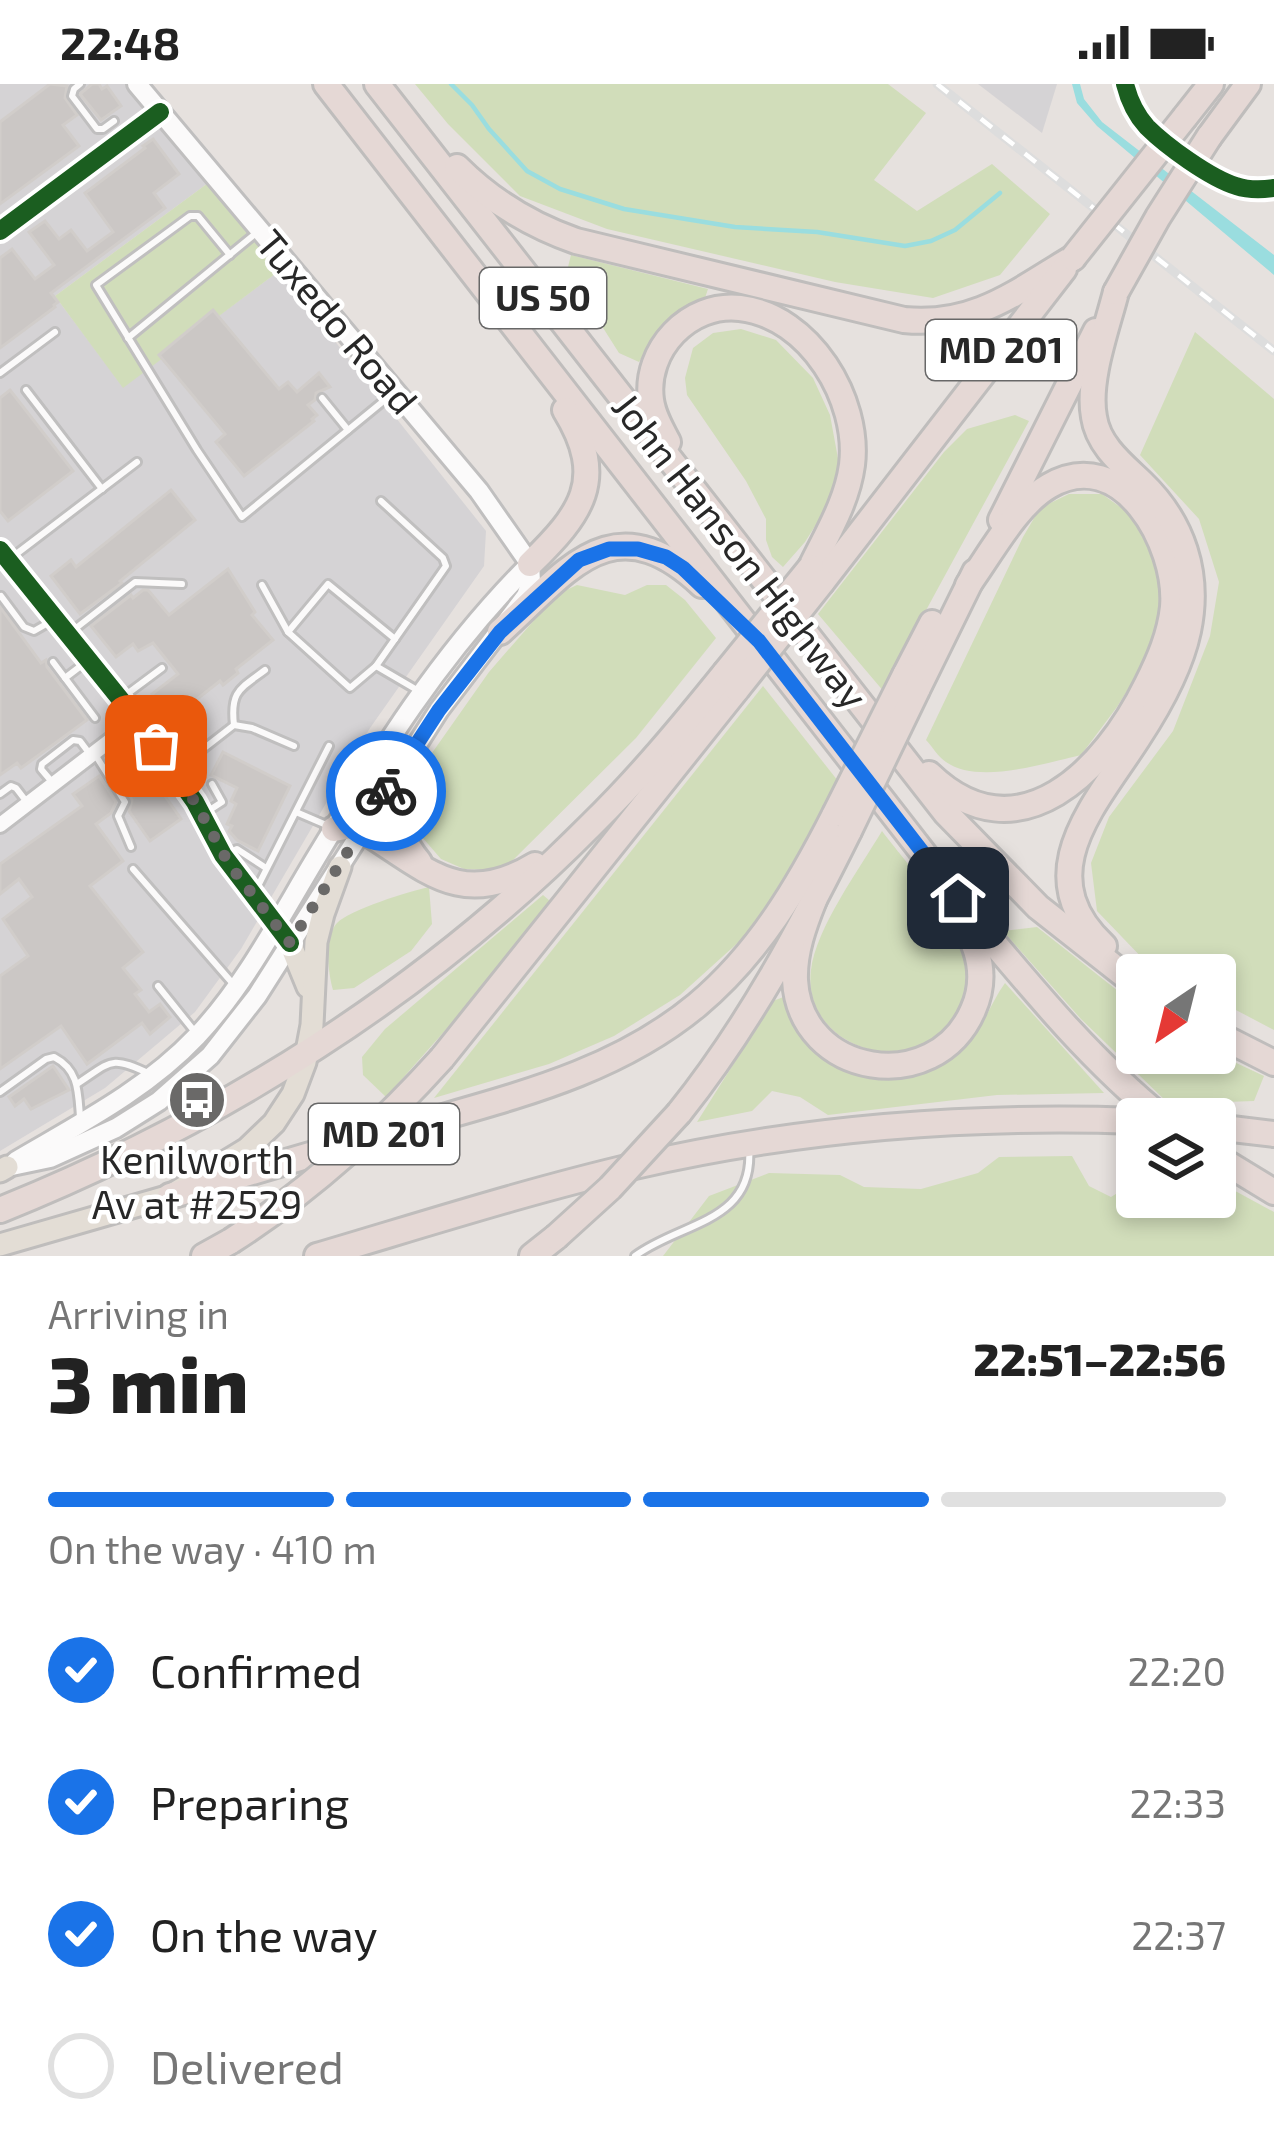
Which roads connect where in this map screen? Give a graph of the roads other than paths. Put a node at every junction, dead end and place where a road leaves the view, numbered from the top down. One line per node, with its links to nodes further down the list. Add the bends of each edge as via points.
1 (80, 84): 9 (lane, via 72,96 97,129)
2 (137, 84): 8 (main road, Tuxedo Road)
3 (326, 84): 16 (highway, John Hanson Highway / US 50)
4 (377, 84): 14 (highway, via 498,203 590,244 916,321 982,311); 28 (highway, John Hanson Highway / US 50)
5 (1125, 84): 10 (street, via 1148,128 1183,154 1238,187)
6 (1211, 84): 14 (highway, MD 201, bridge)
7 (1248, 84): 15 (highway, MD 201, bridge)
8 (160, 112): 11 (street); 12 (main road, Tuxedo Road)
9 (115, 121)
10 (1274, 188)
11 (0, 230)
12 (260, 230): 13 (lane); 21 (main road, Tuxedo Road)
13 (230, 255): 18 (lane); 18 (lane, via 190,216 99,281)
14 (1073, 258): 32 (highway, MD 201)
15 (1116, 292): 23 (highway, MD 201); 87 (highway, via 1094,384 1097,428 1173,520 1192,574 1187,633 1170,681 1071,851 1072,892 1084,923)
16 (515, 326): 31 (highway, via 578,431 586,466 574,517); 42 (highway, John Hanson Highway / US 50)
17 (55, 332): 19 (lane)
18 (128, 338): 24 (lane, via 242,518)
19 (0, 373)
20 (26, 390): 26 (lane)
21 (395, 392): 24 (lane); 31 (main road, Tuxedo Road)
22 (322, 398): 24 (lane)
23 (1048, 426): 35 (highway); 51 (highway, MD 201, via 934,618)
24 (348, 430)
25 (137, 462): 26 (lane)
26 (102, 489): 29 (lane)
27 (381, 500): 41 (lane, via 446,566)
28 (709, 512): 32 (highway, via 657,420 651,376 662,346 685,323 746,308 807,344 848,415 847,489); 49 (highway, John Hanson Highway / US 50)
29 (3, 554): 37 (street)
30 (579, 560): 31 (highway); 39 (highway); 42 (highway, via 629,548 666,557)
31 (530, 565): 39 (main road, via 526,596); 52 (main road)
32 (817, 574): 50 (highway, bridge)
33 (182, 584): 40 (lane, via 135,582)
34 (262, 585): 38 (lane)
35 (968, 585): 49 (highway, via 1034,497 1067,478 1118,488 1160,536 1173,585 1162,652 1130,716 1070,786 1012,808 960,798); 51 (highway)
36 (2, 596): 37 (lane, via 34,631)
37 (56, 619): 40 (street)
38 (288, 632): 41 (lane, via 328,584); 45 (lane, via 350,688)
39 (500, 632): 62 (main road)
40 (68, 634): 43 (street)
41 (395, 639): 45 (lane)
42 (759, 641): 76 (highway, John Hanson Highway / US 50)
43 (89, 661): 48 (lane); 53 (street)
44 (53, 662): 48 (lane)
45 (376, 666): 52 (lane)
46 (162, 668): 53 (lane)
47 (265, 670): 57 (lane, via 241,688)
48 (65, 678): 55 (lane)
49 (840, 680): 88 (highway, John Hanson Highway / US 50, via 968,837)
50 (731, 681): 77 (highway, MD 201); 111 (highway, bridge, via 442,1058 351,1151)
51 (911, 682): 72 (highway, bridge)
52 (420, 692): 74 (main road)
53 (121, 700): 56 (street)
54 (149, 705): 61 (lane)
55 (95, 718)
56 (137, 720): 60 (street); 63 (street)
57 (234, 725): 58 (lane); 61 (lane)
58 (294, 746)
59 (329, 746): 70 (lane)
60 (93, 754): 65 (lane); 66 (street); 66 (lane, via 73,740 42,764)
61 (191, 758): 63 (lane)
62 (401, 766): 75 (main road); 83 (highway, via 399,826)
63 (175, 771): 71 (street)
64 (152, 772): 65 (lane, via 131,758)
65 (109, 776): 78 (lane, via 125,802 118,816)
66 (53, 784): 69 (street)
67 (212, 784): 71 (lane, via 222,802)
68 (0, 794): 69 (lane, via 11,786)
69 (28, 804): 73 (street)
70 (296, 812): 74 (lane); 82 (lane)
71 (202, 815): 79 (street)
72 (842, 823): 85 (highway); 108 (highway, MD 201, via 750,952 697,1005 634,1049 531,1091)
73 (0, 825)
74 (334, 829): 75 (highway); 86 (main road)
75 (363, 830): 80 (main road); 83 (highway)
76 (909, 834): 85 (highway, via 981,962 974,1008 944,1048 908,1064 869,1065 812,1028 795,981); 99 (highway, John Hanson Highway / US 50, via 1030,986)
77 (573, 843): 83 (highway, via 495,884 463,886); 94 (highway, MD 201, via 456,947)
78 (131, 847)
79 (223, 855): 82 (lane, via 238,849); 84 (street)
80 (340, 867): 86 (main road); 91 (main road, via 322,914)
81 (133, 869): 90 (lane)
82 (267, 869): 84 (lane)
83 (435, 875)
84 (253, 895): 86 (street)
85 (814, 900): 113 (highway, bridge, via 744,1022 679,1113)
86 (283, 933): 90 (main road); 91 (main road); 105 (main road, via 236,1026 173,1090 86,1143)
87 (1116, 956)
88 (1116, 969)
89 (158, 986): 92 (lane)
90 (236, 988): 92 (main road)
91 (311, 999): 94 (main road)
92 (198, 1035): 96 (main road)
93 (1236, 1044): 95 (highway)
94 (308, 1052): 108 (main road, via 293,1094 266,1132); 109 (highway, MD 201, via 157,1138)
95 (1274, 1063)
96 (153, 1075): 97 (lane, via 115,1061); 101 (main road)
97 (77, 1084): 98 (lane, via 66,1065 50,1058); 101 (lane)
98 (0, 1091)
99 (1139, 1098)
100 (1116, 1121): 104 (highway, via 941,1122)
101 (81, 1124): 105 (main road)
102 (1236, 1129): 103 (highway)
103 (1274, 1134)
104 (749, 1144): 112 (highway, via 592,1176); 114 (lane, via 747,1178 727,1208)
105 (2, 1165)
106 (1236, 1169): 107 (highway)
107 (1274, 1192)
108 (170, 1196): 110 (main road, MD 201)
109 (0, 1210)
110 (0, 1245)
111 (204, 1256)
112 (317, 1256)
113 (532, 1256)
114 (635, 1256)

